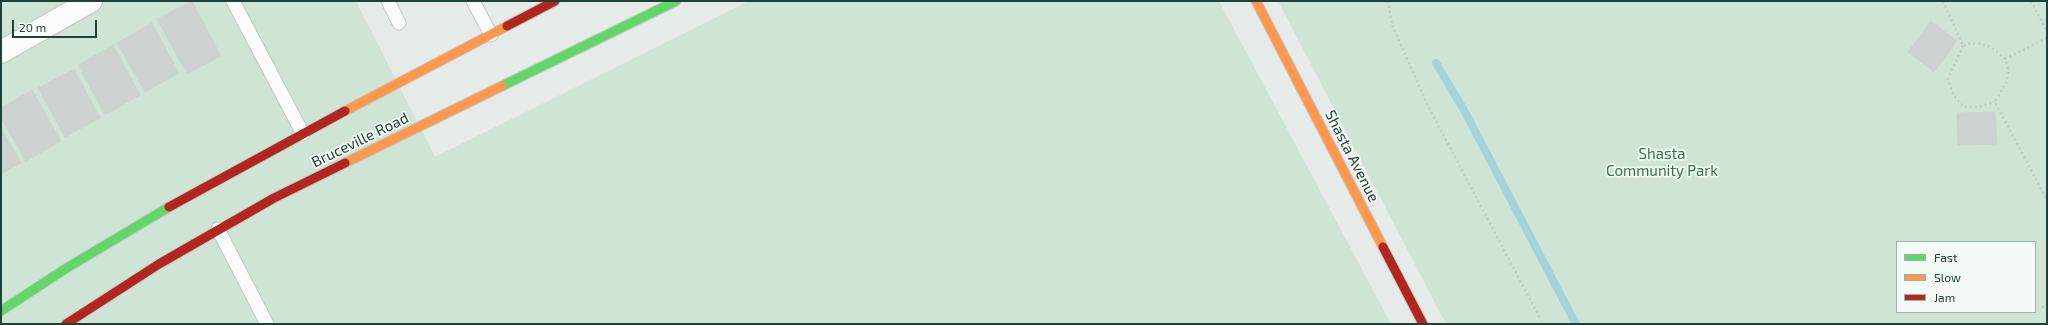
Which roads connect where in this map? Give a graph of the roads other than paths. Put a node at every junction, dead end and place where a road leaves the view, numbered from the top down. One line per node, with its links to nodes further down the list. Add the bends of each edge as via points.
1 (91, 1): 8 (street)
2 (233, 1): 12 (lane)
3 (388, 1): 9 (lane)
4 (473, 1): 10 (lane)
5 (555, 1): 10 (main road, Bruceville Road)
6 (676, 1): 13 (main road, Bruceville Road, via 318,176)
7 (1256, 1): 17 (main road, Shasta Avenue)
8 (66, 7): 11 (street)
9 (399, 23)
10 (491, 35): 12 (main road, Bruceville Road)
11 (1, 52)
12 (303, 134): 14 (main road, Bruceville Road, via 179,201 65,269)
13 (218, 229): 15 (main road, Bruceville Road); 16 (lane)
14 (1, 311)
15 (66, 324)
16 (267, 324)
17 (1423, 324)

